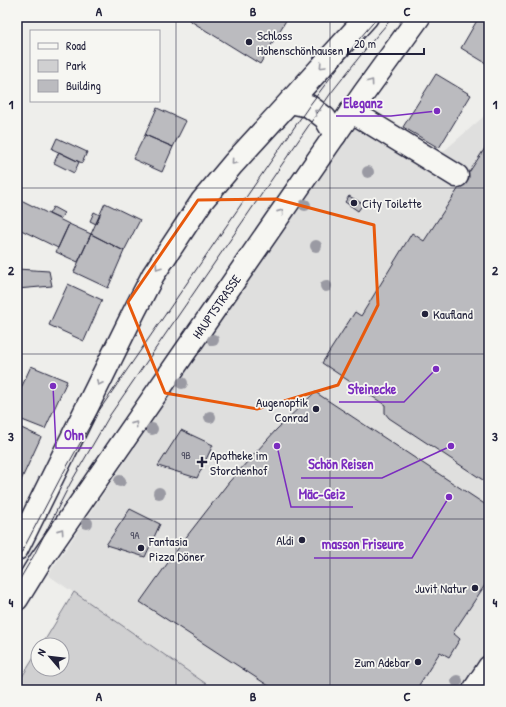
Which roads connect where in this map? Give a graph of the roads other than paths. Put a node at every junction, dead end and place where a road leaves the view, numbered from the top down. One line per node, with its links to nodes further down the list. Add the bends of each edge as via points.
1 (367, 17): 3 (main road, one-way to 3)
2 (419, 17): 4 (main road, HAUPTSTRASSE, one-way to 2)
3 (290, 102): 5 (main road, one-way to 3, via 325,118 309,106); 7 (main road, one-way to 7, via 202,201 153,275)
4 (351, 112): 5 (main road, HAUPTSTRASSE); 6 (main road)
5 (335, 135): 8 (main road, HAUPTSTRASSE, one-way to 5)
6 (457, 176)
7 (18, 547): 8 (main road)
8 (41, 560): 9 (main road, HAUPTSTRASSE)
9 (17, 599)
10 (489, 667): 11 (main road)
11 (474, 690)

